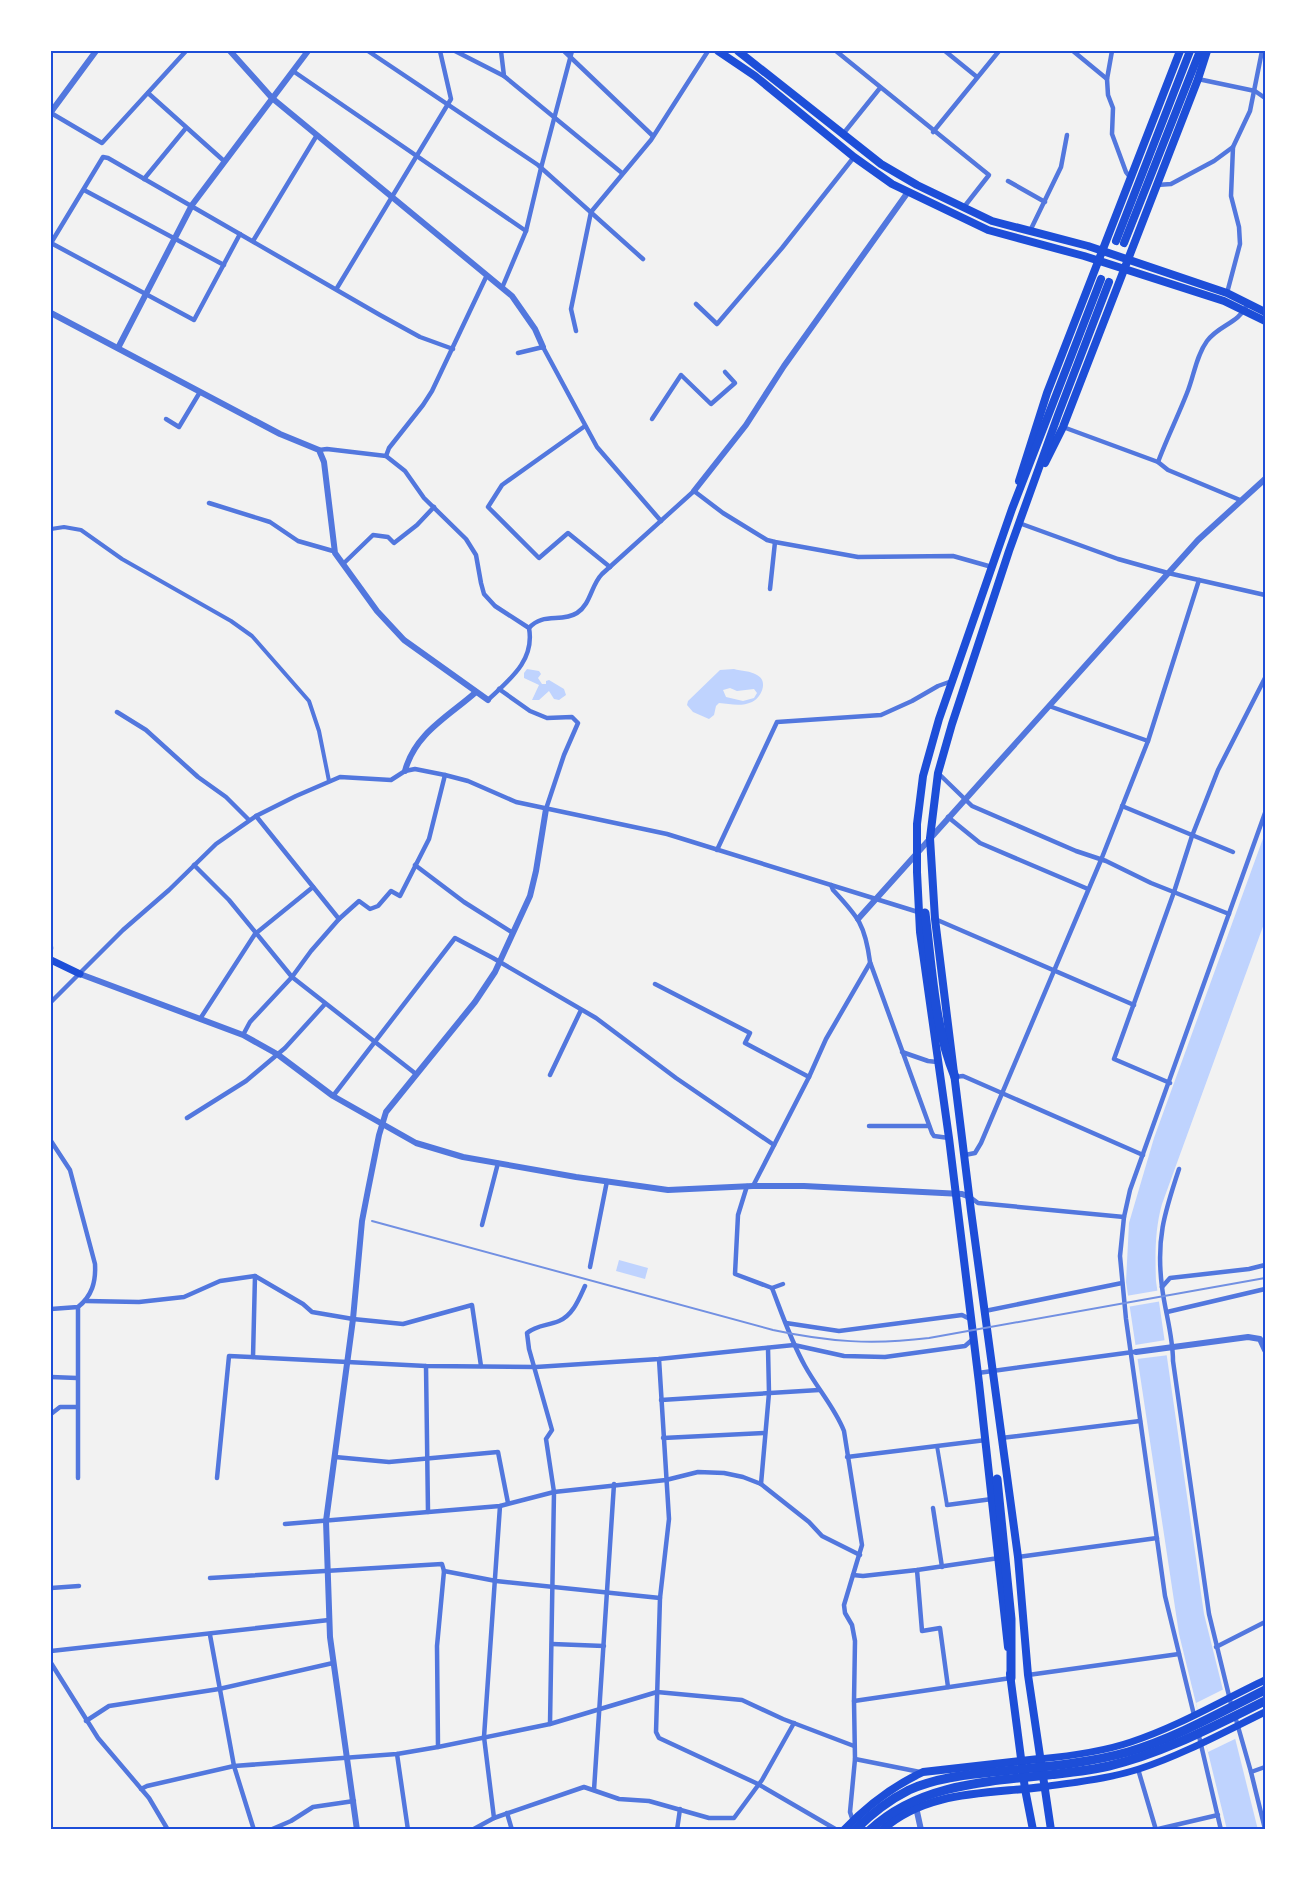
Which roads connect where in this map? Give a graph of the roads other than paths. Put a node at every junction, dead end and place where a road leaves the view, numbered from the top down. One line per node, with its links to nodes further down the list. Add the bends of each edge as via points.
1 (96, 51): 36 (street)
2 (186, 51): 32 (street)
3 (230, 51): 33 (street)
4 (308, 51): 25 (street)
5 (368, 51): 35 (street)
6 (440, 51): 35 (street, via 451,99)
7 (455, 51): 26 (street)
8 (501, 51): 26 (street)
9 (564, 51): 24 (street)
10 (573, 51): 24 (street)
11 (708, 51): 43 (street)
12 (718, 51): 46 (main road, via 755,76)
13 (836, 51): 30 (street)
14 (945, 51): 27 (street)
15 (999, 51): 27 (street)
16 (1073, 51): 28 (street)
17 (1178, 51): 50 (main road)
18 (1190, 51): 19 (main road, via 1120,242)
19 (1200, 51)
20 (1207, 51): 29 (main road)
21 (1262, 51): 31 (street)
22 (742, 52): 40 (main road)
23 (1110, 52): 28 (street)
24 (570, 58): 37 (street); 43 (street)
25 (293, 71): 33 (street); 45 (street)
26 (504, 76): 37 (street)
27 (977, 77): 39 (street)
28 (1107, 79): 50 (street, via 1113,108 1112,134)
29 (1198, 79): 31 (street); 53 (main road)
30 (880, 88): 39 (street); 40 (street)
31 (1255, 91): 34 (street); 44 (street, via 1248,118)
32 (148, 93): 36 (street, via 102,143); 38 (street)
33 (272, 98): 41 (street); 47 (street)
34 (1265, 98)
35 (448, 105): 45 (street); 48 (street)
36 (51, 113)
37 (555, 116): 48 (street); 49 (street)
38 (186, 128): 47 (street); 51 (street)
39 (933, 132): 59 (street, via 989,176)
40 (843, 134): 59 (main road, via 881,165)
41 (317, 135): 56 (street); 65 (street)
42 (1067, 135): 57 (street, via 1061,167)
43 (653, 136): 49 (street)
44 (1233, 147): 53 (street, via 1171,184); 77 (street, via 1231,196 1240,244)
45 (416, 156): 56 (street); 61 (street)
46 (854, 157): 55 (main road); 78 (street, via 717,324)
47 (224, 161): 58 (street)
48 (541, 168): 60 (street); 61 (street)
49 (622, 173): 60 (street)
50 (1130, 177): 67 (main road)
51 (144, 179): 54 (street, via 103,158); 58 (street)
52 (1008, 182): 57 (street)
53 (1157, 185): 70 (main road)
54 (84, 190): 64 (street); 66 (street)
55 (908, 192): 69 (main road, via 988,230); 98 (street, via 746,424)
56 (392, 197): 73 (street); 74 (street)
57 (1045, 202): 62 (street)
58 (192, 206): 63 (street); 64 (street)
59 (964, 207): 62 (main road, via 992,221)
60 (591, 212): 68 (street); 83 (street, via 571,309)
61 (526, 231): 75 (street)
62 (1030, 231): 67 (main road)
63 (240, 234): 65 (street); 71 (street)
64 (175, 237): 71 (street); 76 (street)
65 (253, 241): 74 (street)
66 (51, 243): 76 (street)
67 (1101, 251): 69 (main road); 70 (main road)
68 (643, 258)
69 (1098, 260): 72 (main road); 103 (main road, via 1044,403)
70 (1128, 261): 72 (main road); 77 (main road)
71 (224, 265): 76 (street, via 194,320)
72 (1125, 269): 79 (main road); 93 (main road)
73 (487, 275): 75 (street); 86 (street)
74 (337, 288): 86 (street, via 420,337)
75 (502, 288): 84 (street, via 525,312)
76 (145, 293): 85 (street)
77 (1227, 293): 79 (main road)
78 (696, 304)
79 (1246, 308): 80 (main road); 82 (main road); 96 (street, via 1207,341)
80 (1265, 312)
81 (51, 313): 85 (street)
82 (1265, 321)
83 (576, 331)
84 (543, 347): 87 (street); 92 (street)
85 (118, 348): 89 (street)
86 (453, 349): 95 (street, via 423,405)
87 (518, 353)
88 (725, 372): 91 (street, via 735,383 711,404 681,375)
89 (200, 392): 90 (street, via 179,427); 94 (street, via 280,435)
90 (166, 419)
91 (652, 419)
92 (585, 426): 104 (street, via 597,447); 110 (street, via 502,485 488,507 539,558 568,533)
93 (1063, 428): 96 (street); 99 (main road)
94 (319, 450): 95 (street); 108 (street, via 324,462)
95 (386, 456): 102 (street, via 405,471)
96 (1158, 462): 100 (street, via 1168,470)
97 (1265, 479): 100 (street)
98 (694, 491): 104 (street); 107 (street, via 723,513)
99 (1031, 492): 103 (main road, via 1105,281); 105 (main road)
100 (1240, 500): 112 (street)
101 (209, 503): 108 (street, via 270,522 298,541)
102 (434, 507): 109 (street, via 394,543 388,537 373,535); 116 (street, via 466,539 476,555 484,594)
103 (1012, 509): 111 (main road)
104 (661, 521): 110 (street)
105 (1019, 523): 112 (street, via 1118,560); 126 (main road)
106 (51, 529): 128 (street, via 81,530 122,559 252,636 309,701)
107 (775, 542): 111 (street, via 858,557 953,556); 114 (street)
108 (333, 551): 109 (street)
109 (343, 564): 120 (street, via 404,640)
110 (609, 567): 116 (street, via 597,579 579,612 570,617 539,620)
111 (992, 567): 118 (main road)
112 (1168, 573): 113 (street); 122 (street)
113 (1199, 580): 115 (street); 124 (street)
114 (770, 590)
115 (1265, 595)
116 (529, 628): 119 (street, via 531,639 526,659)
117 (1265, 678): 136 (street, via 1218,770)
118 (952, 681): 138 (street, via 880,715 777,722); 140 (main road, via 923,776)
119 (499, 690): 121 (street); 131 (street, via 530,711 547,718 572,717 578,723)
120 (476, 692): 121 (street); 125 (street, via 427,731 414,746)
121 (488, 700)
122 (1049, 706): 124 (street); 129 (street)
123 (117, 712): 135 (street, via 146,730)
124 (1148, 741): 130 (street)
125 (405, 771): 127 (street); 128 (street, via 394,779 340,777)
126 (938, 773): 129 (street); 137 (main road)
127 (445, 775): 131 (street); 143 (street, via 433,826)
128 (329, 781): 133 (street)
129 (965, 800): 134 (street); 141 (street)
130 (1122, 806): 136 (street); 141 (street)
131 (546, 809): 138 (street, via 667,834); 154 (street, via 532,887)
132 (1265, 813): 150 (street)
133 (256, 816): 135 (street); 145 (street)
134 (948, 817): 137 (street); 146 (street, via 980,843)
135 (249, 820): 142 (street)
136 (1192, 836): 139 (street); 147 (street)
137 (930, 838): 140 (street); 153 (main road)
138 (717, 850): 144 (street)
139 (1233, 852)
140 (916, 854): 148 (street); 149 (main road)
141 (1101, 860): 146 (street); 147 (street)
142 (194, 865): 155 (street, via 230,900); 160 (street)
143 (415, 865): 151 (street, via 400,896 391,891 370,909 359,901); 154 (street)
144 (831, 885): 148 (street); 152 (street)
145 (313, 887): 151 (street); 155 (street)
146 (1088, 889): 159 (street)
147 (1174, 892): 150 (street); 165 (street)
148 (876, 898): 149 (street); 152 (street)
149 (922, 912): 172 (main road); 176 (highway, via 940,1025)
150 (1229, 914): 177 (street)
151 (339, 919): 161 (street)
152 (858, 919): 158 (street, via 867,937)
153 (935, 919): 159 (street); 176 (main road)
154 (513, 933): 157 (street)
155 (255, 934): 161 (street); 167 (street)
156 (51, 960): 160 (main road)
157 (499, 962): 166 (street); 169 (street, via 455,938); 173 (street, via 475,1002)
158 (870, 962): 170 (street); 175 (street)
159 (1054, 971): 165 (street); 178 (street)
160 (80, 974): 163 (street); 167 (street)
161 (292, 977): 164 (street); 168 (street, via 250,1022)
162 (655, 984): 175 (street, via 750,1033 745,1043)
163 (51, 1002)
164 (325, 1004): 169 (street); 171 (street)
165 (1134, 1005): 177 (street, via 1114,1059)
166 (581, 1010): 174 (street); 186 (street)
167 (200, 1019): 168 (street)
168 (243, 1035): 171 (street)
169 (375, 1043): 173 (street); 179 (street)
170 (902, 1052): 172 (street); 183 (street)
171 (277, 1054): 179 (street); 180 (street, via 246,1081)
172 (937, 1062): 184 (main road)
173 (416, 1074): 181 (street, via 386,1112)
174 (550, 1075)
175 (809, 1077): 186 (street)
176 (955, 1077): 178 (street, via 963,1076); 187 (main road)
177 (1170, 1083): 188 (street)
178 (1002, 1092): 187 (street, via 976,1152); 188 (street)
179 (333, 1096): 181 (street)
180 (187, 1118)
181 (382, 1124): 189 (street, via 416,1143); 211 (street, via 362,1221)
182 (869, 1126): 183 (street)
183 (929, 1126): 184 (street, via 934,1136)
184 (948, 1138): 193 (main road)
185 (51, 1141): 206 (street, via 70,1170 95,1264 96,1276)
186 (774, 1145): 192 (street)
187 (965, 1155): 194 (main road)
188 (1143, 1155): 195 (street)
189 (498, 1163): 191 (street); 196 (street)
190 (1179, 1169): 203 (street, via 1164,1216 1160,1245)
191 (607, 1181): 192 (street, via 668,1190); 198 (street)
192 (750, 1186): 193 (street); 204 (street, via 738,1215 735,1274)
193 (955, 1194): 194 (street); 212 (main road)
194 (970, 1197): 195 (street, via 978,1203); 209 (main road)
195 (1124, 1217): 200 (street)
196 (482, 1225)
197 (1265, 1265): 203 (street, via 1170,1278)
198 (590, 1268)
199 (255, 1276): 206 (street, via 220,1281 184,1297 139,1302); 211 (street, via 312,1312); 220 (street)
200 (1122, 1283): 209 (street); 219 (street)
201 (783, 1284): 204 (street)
202 (585, 1286): 225 (street, via 577,1304 560,1321 534,1327 527,1333)
203 (1162, 1287): 210 (street)
204 (772, 1288): 213 (street)
205 (1265, 1289): 210 (street)
206 (86, 1301): 207 (street)
207 (78, 1307): 208 (street); 229 (street)
208 (51, 1309)
209 (985, 1311): 226 (main road)
210 (1167, 1312): 216 (street)
211 (352, 1319): 222 (street); 224 (street, via 403,1324 472,1305)
212 (970, 1319): 213 (street, via 962,1315 839,1331); 214 (main road)
213 (786, 1323): 215 (street)
214 (973, 1339): 215 (street, via 965,1346 885,1357 844,1356); 227 (main road)
215 (794, 1345): 217 (street); 230 (street)
216 (1170, 1347): 218 (street, via 1256,1337); 219 (street); 280 (street)
217 (768, 1348): 221 (street); 231 (street)
218 (1265, 1350)
219 (1134, 1352): 226 (street); 235 (street)
220 (253, 1357): 222 (street); 245 (street, via 229,1356)
221 (659, 1359): 225 (street); 232 (street)
222 (346, 1362): 223 (street); 241 (street)
223 (426, 1366): 224 (street); 243 (street)
224 (481, 1366): 225 (street)
225 (536, 1367): 250 (street, via 552,1430 546,1439)
226 (993, 1372): 227 (street); 238 (main road)
227 (978, 1373): 239 (main road)
228 (51, 1377): 229 (street)
229 (77, 1378): 233 (street)
230 (819, 1390): 231 (street); 242 (street, via 840,1421)
231 (769, 1393): 232 (street); 236 (street)
232 (662, 1400): 237 (street)
233 (77, 1407): 234 (street, via 60,1407); 244 (street)
234 (51, 1414)
235 (1140, 1420): 238 (street); 259 (street)
236 (765, 1433): 237 (street); 249 (street)
237 (663, 1438): 247 (street)
238 (1001, 1438): 261 (main road)
239 (986, 1440): 240 (street); 251 (main road)
240 (937, 1446): 242 (street); 253 (street)
241 (334, 1457): 243 (street, via 389,1462); 257 (street)
242 (847, 1457): 260 (street, via 861,1528)
243 (428, 1458): 252 (street, via 498,1452); 256 (street)
244 (78, 1478)
245 (218, 1478)
246 (997, 1479): 286 (highway, via 1011,1619)
247 (666, 1480): 248 (street); 249 (street, via 698,1472 724,1473); 274 (street, via 669,1519)
248 (614, 1484): 250 (street); 273 (street)
249 (761, 1484): 260 (street, via 822,1536)
250 (554, 1492): 252 (street); 272 (street)
251 (992, 1498): 253 (street); 262 (main road)
252 (508, 1503): 254 (street)
253 (947, 1505)
254 (500, 1506): 256 (street); 269 (street)
255 (933, 1508): 263 (street)
256 (428, 1512): 257 (street)
257 (326, 1521): 258 (street); 265 (street)
258 (285, 1524)
259 (1157, 1538): 261 (street); 282 (street)
260 (860, 1555): 267 (street)
261 (1018, 1557): 285 (main road)
262 (999, 1558): 263 (street); 286 (main road)
263 (942, 1568): 264 (street)
264 (917, 1570): 267 (street); 288 (street, via 922,1630 940,1628)
265 (328, 1571): 266 (street, via 442,1564); 268 (street); 275 (street)
266 (444, 1571): 269 (street); 305 (street, via 437,1646)
267 (853, 1575): 293 (street, via 844,1605 855,1641)
268 (210, 1578)
269 (495, 1581): 272 (street); 302 (street)
270 (79, 1586): 271 (street)
271 (51, 1588)
272 (552, 1588): 273 (street); 278 (street)
273 (607, 1592): 274 (street); 279 (street)
274 (660, 1598): 291 (street)
275 (329, 1620): 277 (street); 284 (street)
276 (1265, 1622): 280 (street)
277 (210, 1635): 281 (street); 289 (street)
278 (552, 1644): 279 (street); 300 (street)
279 (604, 1646): 295 (street)
280 (1216, 1647): 292 (street)
281 (51, 1651)
282 (1179, 1654): 285 (street); 297 (street)
283 (51, 1663): 298 (street)
284 (333, 1663): 289 (street); 307 (street)
285 (1028, 1675): 309 (main road)
286 (1011, 1678): 288 (street); 310 (main road)
287 (1265, 1680): 292 (main road)
288 (948, 1687): 293 (street)
289 (219, 1689): 298 (street, via 110,1706); 311 (street)
290 (1265, 1690): 327 (highway, via 1186,1729 1130,1751 920,1786)
291 (657, 1692): 295 (street); 299 (street, via 742,1700); 316 (street, via 659,1738)
292 (1228, 1698): 297 (main road); 301 (street)
293 (854, 1701): 304 (street)
294 (1265, 1701): 340 (highway, via 1134,1760 924,1796 897,1809)
295 (600, 1711): 300 (street); 320 (street)
296 (1265, 1712): 301 (main road)
297 (1196, 1714): 303 (street); 309 (main road, via 1128,1743)
298 (86, 1720): 318 (street)
299 (794, 1723): 304 (street); 316 (street)
300 (550, 1724): 302 (street)
301 (1236, 1726): 303 (main road); 315 (street)
302 (484, 1737): 305 (street); 326 (street)
303 (1202, 1743): 313 (main road); 325 (street)
304 (854, 1746): 308 (street)
305 (438, 1747): 306 (street)
306 (397, 1754): 307 (street); 334 (street)
307 (347, 1756): 311 (street); 321 (street)
308 (855, 1759): 314 (street); 327 (street, via 850,1812)
309 (1040, 1759): 310 (main road); 317 (main road)
310 (1022, 1761): 314 (main road); 319 (main road)
311 (234, 1766): 318 (street); 331 (street)
312 (1265, 1767): 315 (street)
313 (1138, 1769): 317 (main road); 345 (street)
314 (923, 1772): 327 (main road, via 868,1806)
315 (1251, 1772): 329 (street)
316 (758, 1784): 323 (street, via 734,1818 709,1818); 338 (street)
317 (1044, 1787): 319 (main road); 344 (main road)
318 (141, 1789): 330 (street)
319 (1025, 1789): 322 (main road, via 952,1797); 343 (main road)
320 (594, 1790): 323 (street, via 619,1799); 324 (street, via 584,1787)
321 (354, 1801): 332 (street, via 313,1807); 333 (street)
322 (916, 1807): 341 (main road); 342 (street)
323 (680, 1809): 337 (street)
324 (507, 1813): 326 (street); 336 (street)
325 (1218, 1815): 328 (street); 346 (street)
326 (494, 1818): 335 (street)
327 (854, 1825): 339 (main road)
328 (1171, 1828): 345 (street)
329 (1265, 1829)
330 (168, 1830)
331 (254, 1830)
332 (270, 1830)
333 (357, 1830)
334 (408, 1830)
335 (472, 1830)
336 (512, 1830)
337 (677, 1830)
338 (837, 1830)
339 (844, 1830)
340 (870, 1830)
341 (882, 1830)
342 (921, 1830)
343 (1033, 1830)
344 (1051, 1830)
345 (1155, 1830)
346 (1221, 1830)

